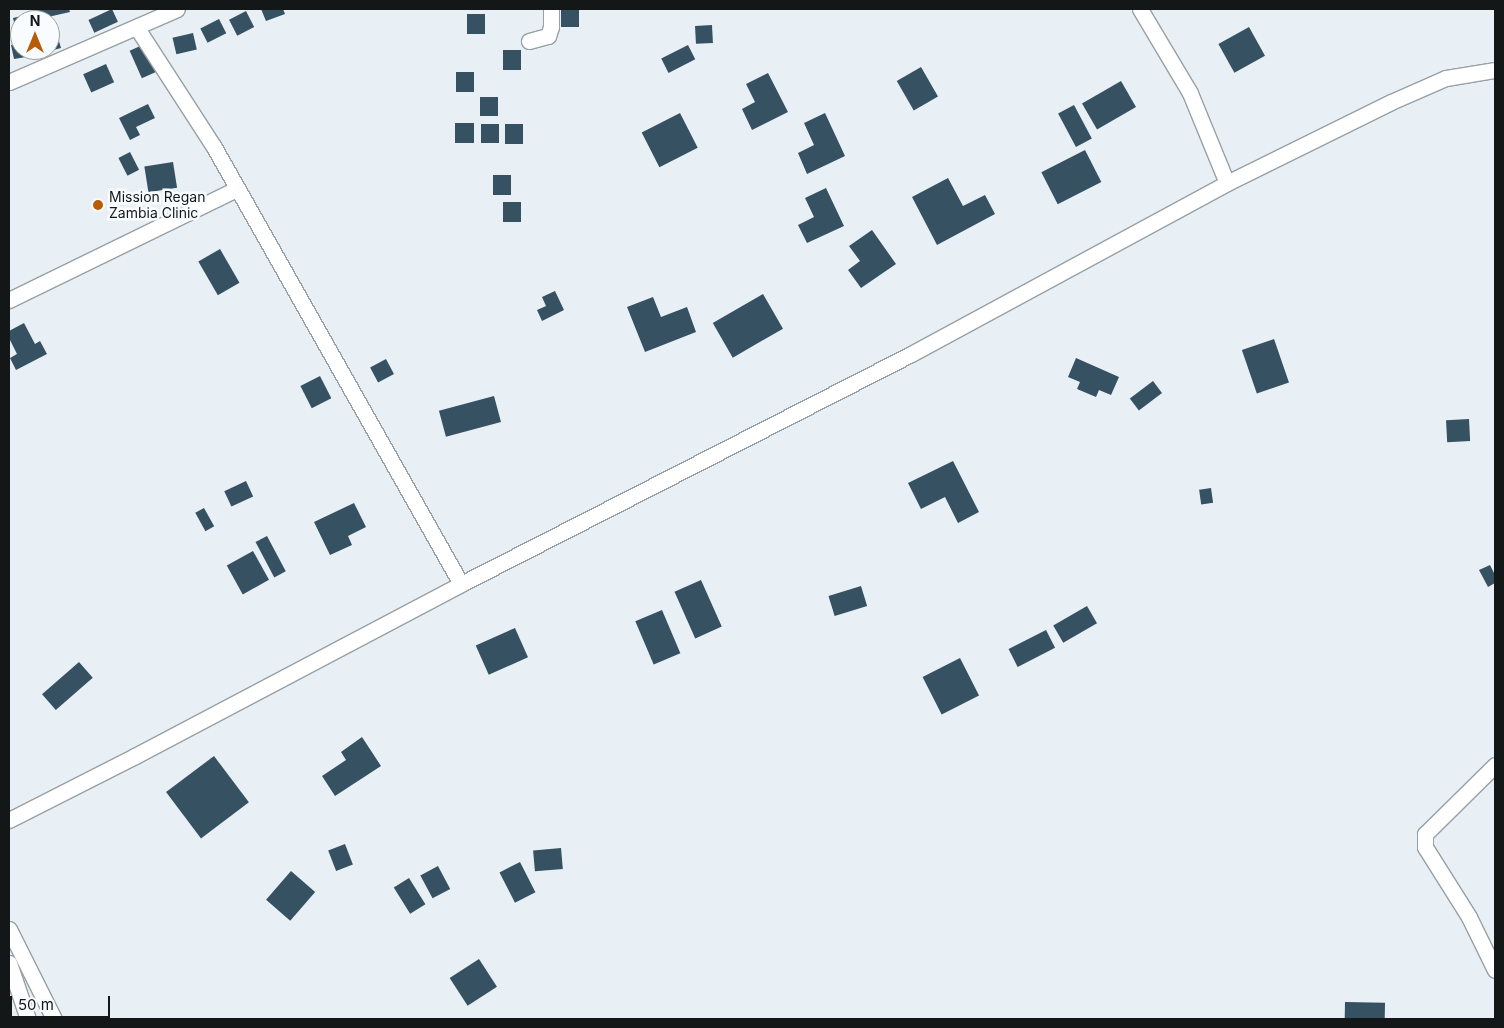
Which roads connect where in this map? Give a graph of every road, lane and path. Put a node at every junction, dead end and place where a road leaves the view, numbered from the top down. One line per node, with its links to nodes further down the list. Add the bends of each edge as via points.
1 (177, 9): 4 (street)
2 (551, 9): 5 (street, via 548,36)
3 (1140, 9): 8 (street, via 1190,93)
4 (138, 28): 7 (street); 9 (street)
5 (529, 41)
6 (1495, 70): 8 (street, via 1446,78)
7 (9, 82)
8 (1227, 183): 11 (street, via 911,354)
9 (237, 189): 10 (street); 11 (street)
10 (9, 300)
11 (461, 584): 13 (street)
12 (1495, 765): 16 (street, via 1434,824 1426,834 1426,847 1469,918)
13 (9, 820)
14 (9, 929): 18 (street)
15 (9, 963): 17 (street)
16 (1495, 970)
17 (28, 1019)
18 (54, 1019)

